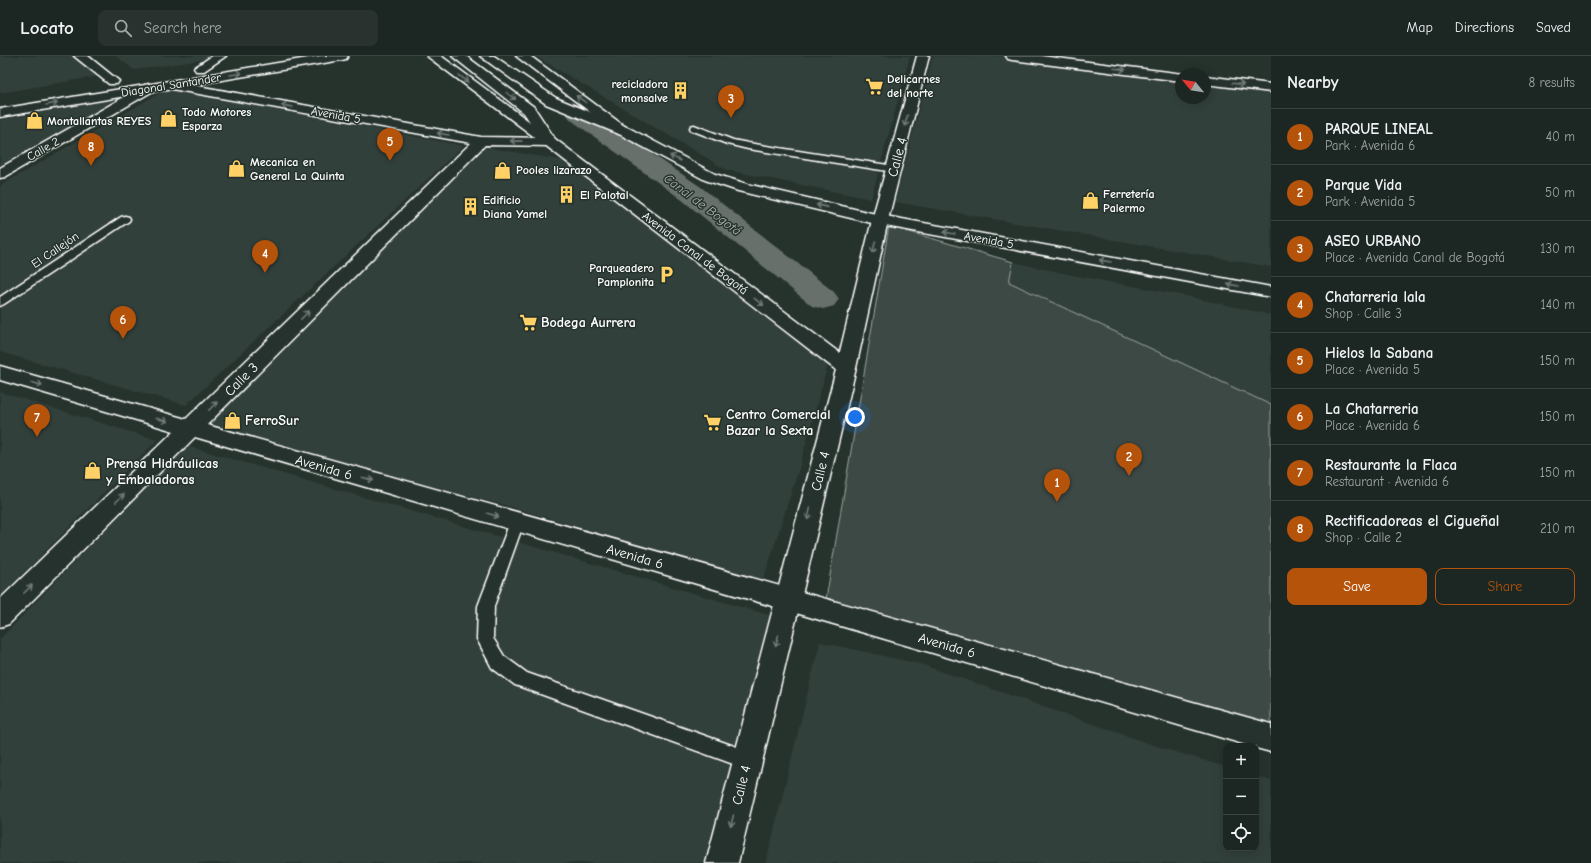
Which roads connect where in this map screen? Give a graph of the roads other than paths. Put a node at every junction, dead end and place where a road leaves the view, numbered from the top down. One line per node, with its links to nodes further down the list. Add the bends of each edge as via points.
1 (80, 56): 15 (street)
2 (220, 56): 11 (street)
3 (270, 56): 11 (street, Diagonal Santander)
4 (342, 56): 18 (street, Diagonal Santander, one-way to 4)
5 (433, 56): 25 (street, one-way to 25)
6 (458, 56): 25 (street, Avenida Canal de Bogotá, one-way to 25, via 529,110)
7 (486, 56): 23 (street, via 551,101)
8 (522, 56): 23 (street, one-way to 8)
9 (923, 56): 26 (street, Calle 4, one-way to 26)
10 (1012, 56): 13 (street, one-way to 13)
11 (200, 68): 12 (street, Diagonal Santander)
12 (178, 71)
13 (1175, 76)
14 (127, 79): 15 (street, Diagonal Santander)
15 (113, 81): 17 (street, Diagonal Santander)
16 (1211, 81): 20 (street, one-way to 20)
17 (98, 84)
18 (170, 85): 19 (street, Diagonal Santander); 24 (street, Avenida 5, one-way to 18)
19 (149, 88): 21 (street, Diagonal Santander, one-way to 19); 27 (street, Calle 2)
20 (1271, 88)
21 (0, 113)
22 (694, 128): 26 (lane, via 748,146)
23 (624, 131): 29 (street, Avenida 5, one-way to 23, via 743,188 710,177)
24 (481, 141): 25 (street, Avenida 5, one-way to 24); 34 (street, Calle 3, one-way to 24)
25 (550, 142): 32 (street, Avenida Canal de Bogotá, one-way to 32)
26 (894, 169): 29 (street, Calle 4)
27 (0, 174)
28 (125, 219): 31 (lane, El Callejón)
29 (880, 220): 30 (street, Avenida 5, one-way to 29); 32 (street, Calle 4, one-way to 32)
30 (1271, 292)
31 (0, 302)
32 (846, 368): 36 (street, Calle 4, one-way to 36)
33 (0, 373): 34 (street, Avenida 6, one-way to 34)
34 (190, 428): 35 (street, Avenida 6, one-way to 35); 37 (street, Calle 3, one-way to 34)
35 (517, 522): 36 (street, Avenida 6); 39 (lane, via 486,606 485,639 498,662 521,679)
36 (788, 599): 38 (street, Avenida 6); 39 (street, Calle 4, one-way to 39)
37 (0, 616)
38 (1271, 738)
39 (748, 760): 40 (street, Calle 4, one-way to 40)
40 (722, 863)

